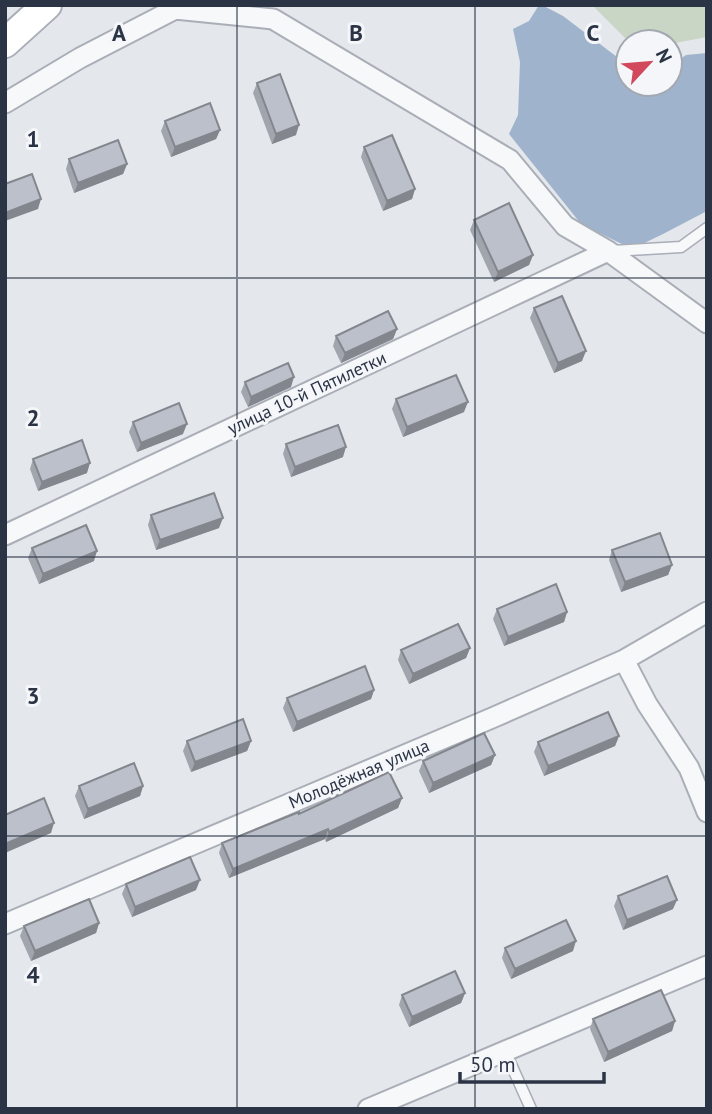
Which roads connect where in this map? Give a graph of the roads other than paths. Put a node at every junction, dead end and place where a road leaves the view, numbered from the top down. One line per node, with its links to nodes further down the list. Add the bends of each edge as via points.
1 (47, 5): 2 (street)
2 (5, 43)
3 (5, 103): 5 (street, via 175,9 273,19 510,160 565,226)
4 (707, 228): 5 (lane, via 681,247)
5 (608, 251): 6 (street); 7 (street, улица 10-й Пятилетки)
6 (707, 323)
7 (5, 535)
8 (707, 612): 9 (street, Молодёжная улица)
9 (624, 660): 10 (street, via 689,768); 11 (street, Молодёжная улица)
10 (707, 812)
11 (5, 924)
12 (707, 966): 13 (street)
13 (505, 1051): 14 (street); 15 (lane)
14 (368, 1109)
15 (531, 1109)

